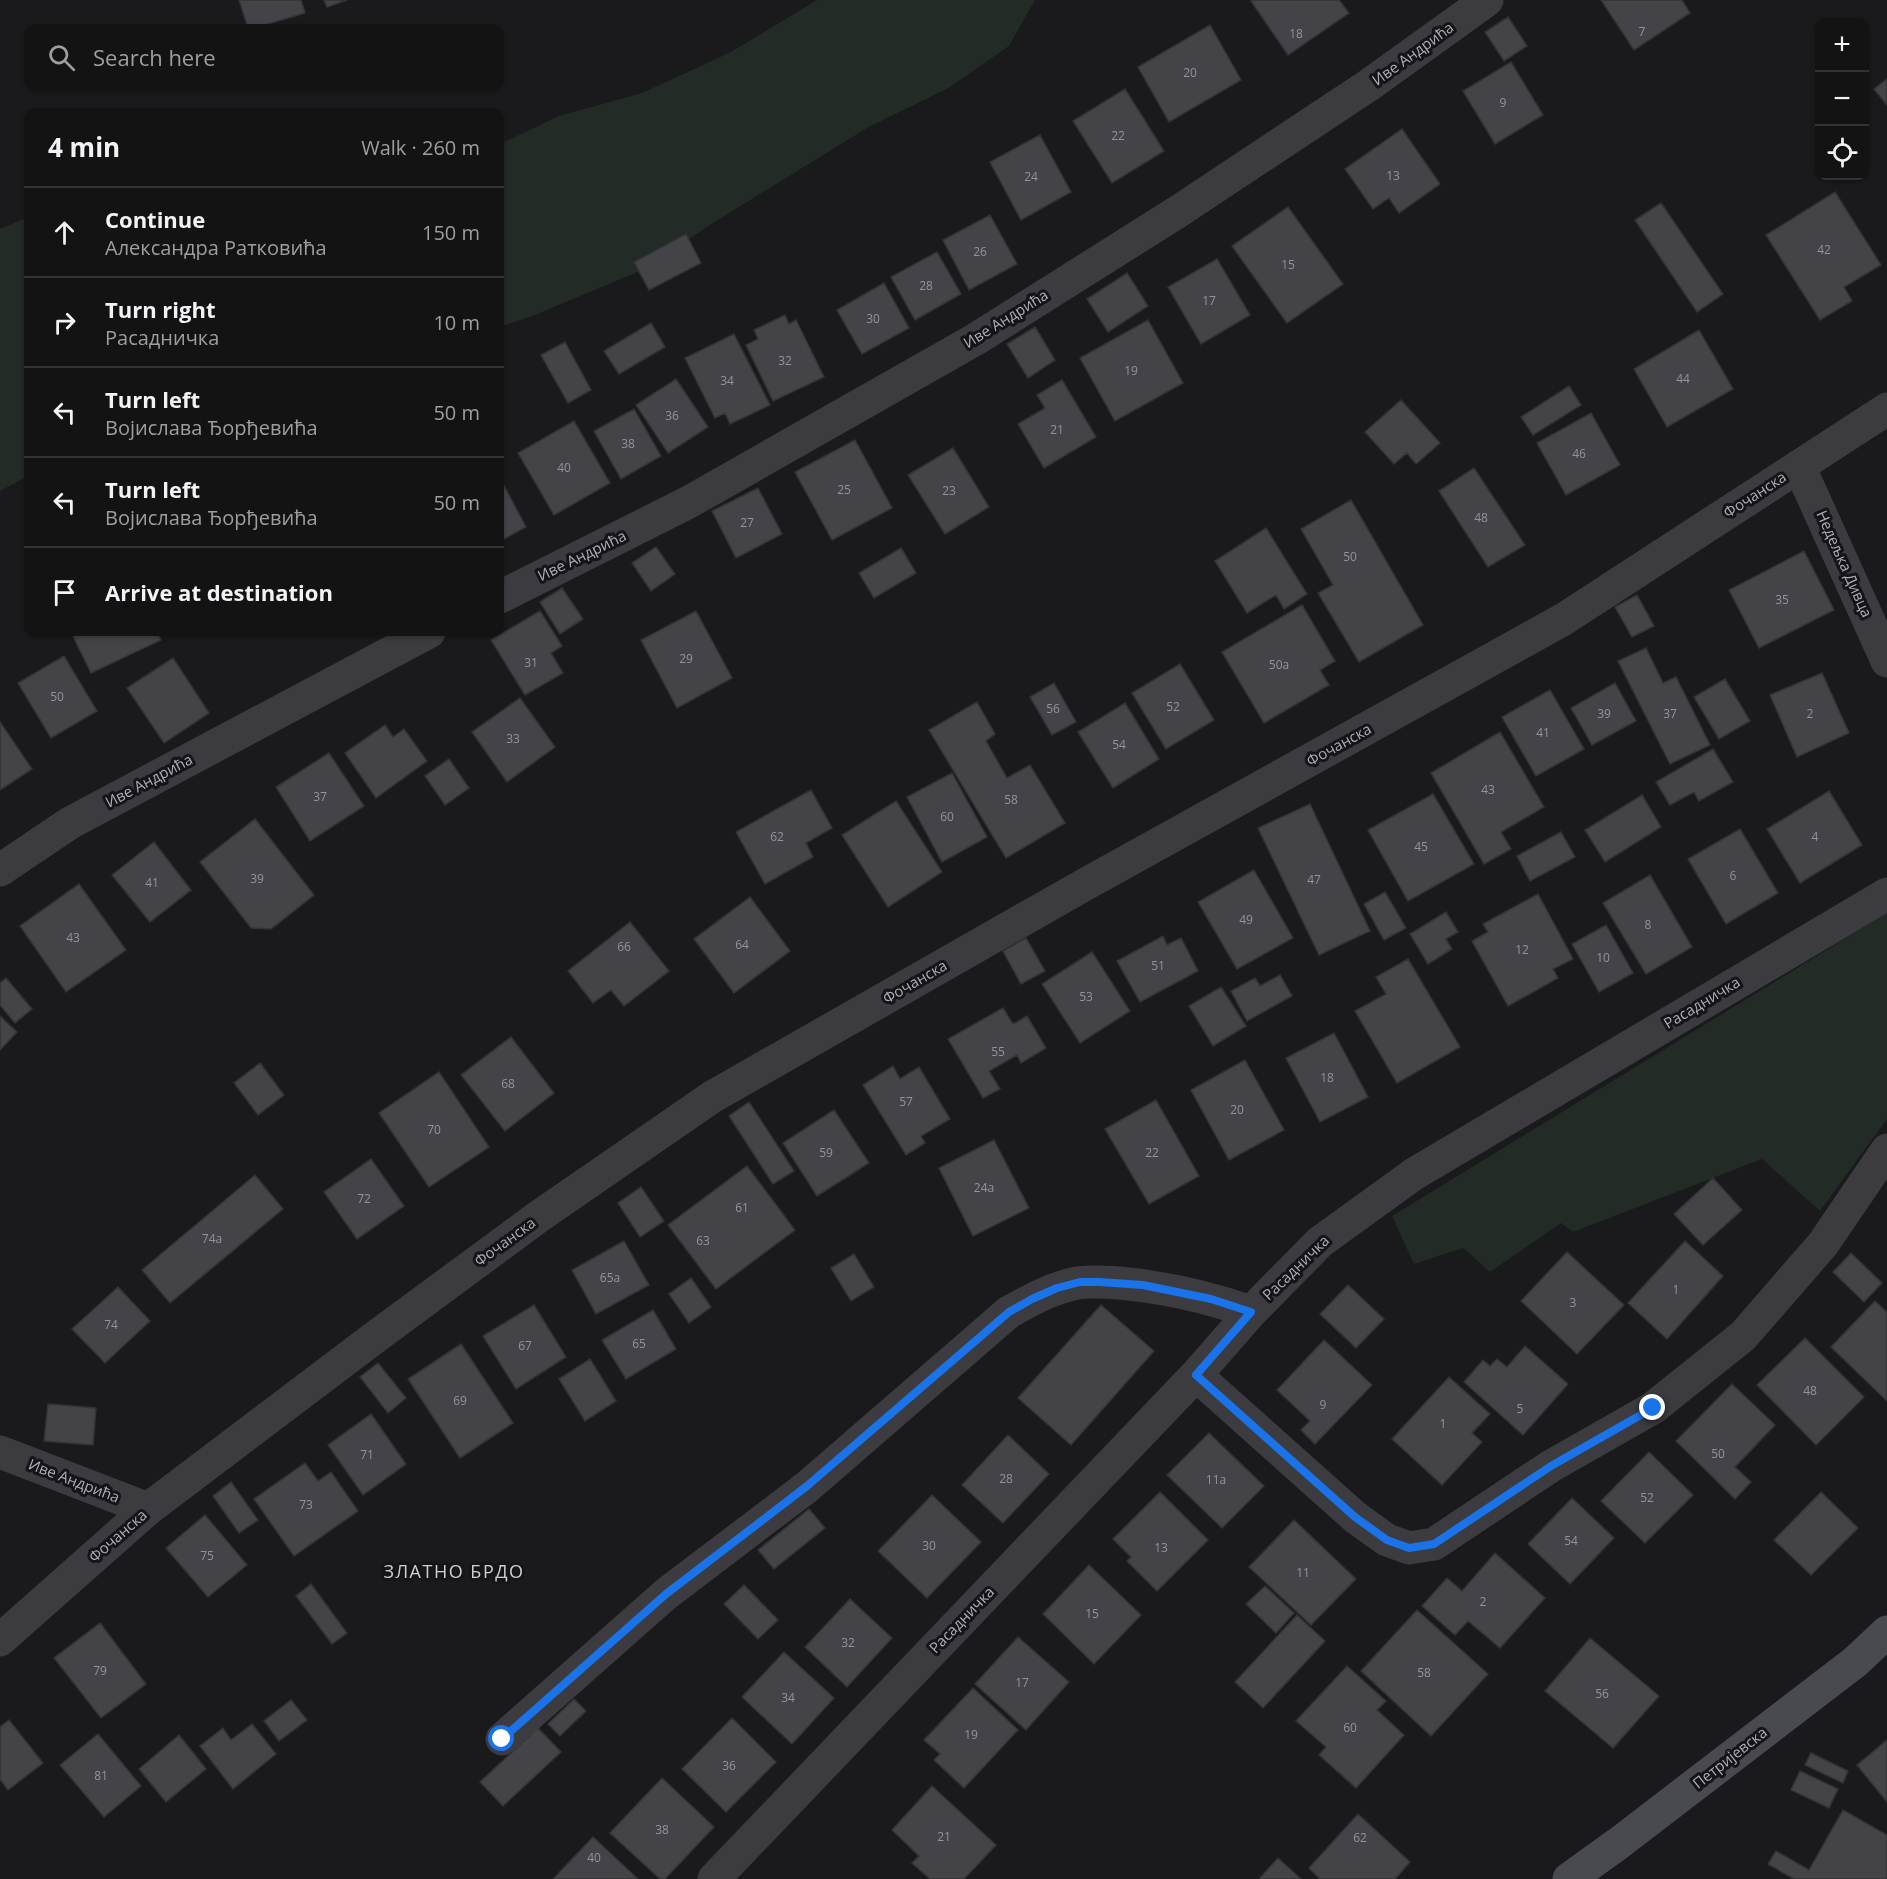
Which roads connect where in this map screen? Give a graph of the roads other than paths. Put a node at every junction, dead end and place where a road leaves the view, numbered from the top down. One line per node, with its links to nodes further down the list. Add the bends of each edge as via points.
1 (1487, 0): 4 (street, Иве Андрића, via 1279,145 976,339 689,502)
2 (1887, 409): 3 (street, Фочанска)
3 (1799, 466): 6 (street, Недељка Дивца); 13 (street, Фочанска, via 1564,619 712,1097 519,1231)
4 (504, 595)
5 (421, 636): 7 (street, Иве Андрића, via 70,823)
6 (1887, 661)
7 (0, 870)
8 (1887, 894): 10 (street, Расадничка, via 1414,1174 1320,1242)
9 (1887, 1150): 11 (street, via 1823,1244 1743,1336 1653,1408 1551,1466 1434,1544 1409,1548 1387,1540 1355,1517)
10 (1251, 1312): 11 (street, Расадничка); 16 (street, via 1143,1285 1099,1282 1057,1288 1024,1303 807,1486 666,1594)
11 (1196, 1375): 17 (street, Расадничка)
12 (0, 1452): 13 (street, Иве Андрића)
13 (148, 1509): 15 (street, Фочанска)
14 (1887, 1632): 18 (main road, Петријевска, via 1855,1662)
15 (0, 1640)
16 (502, 1739)
17 (714, 1879)
18 (1569, 1879)

